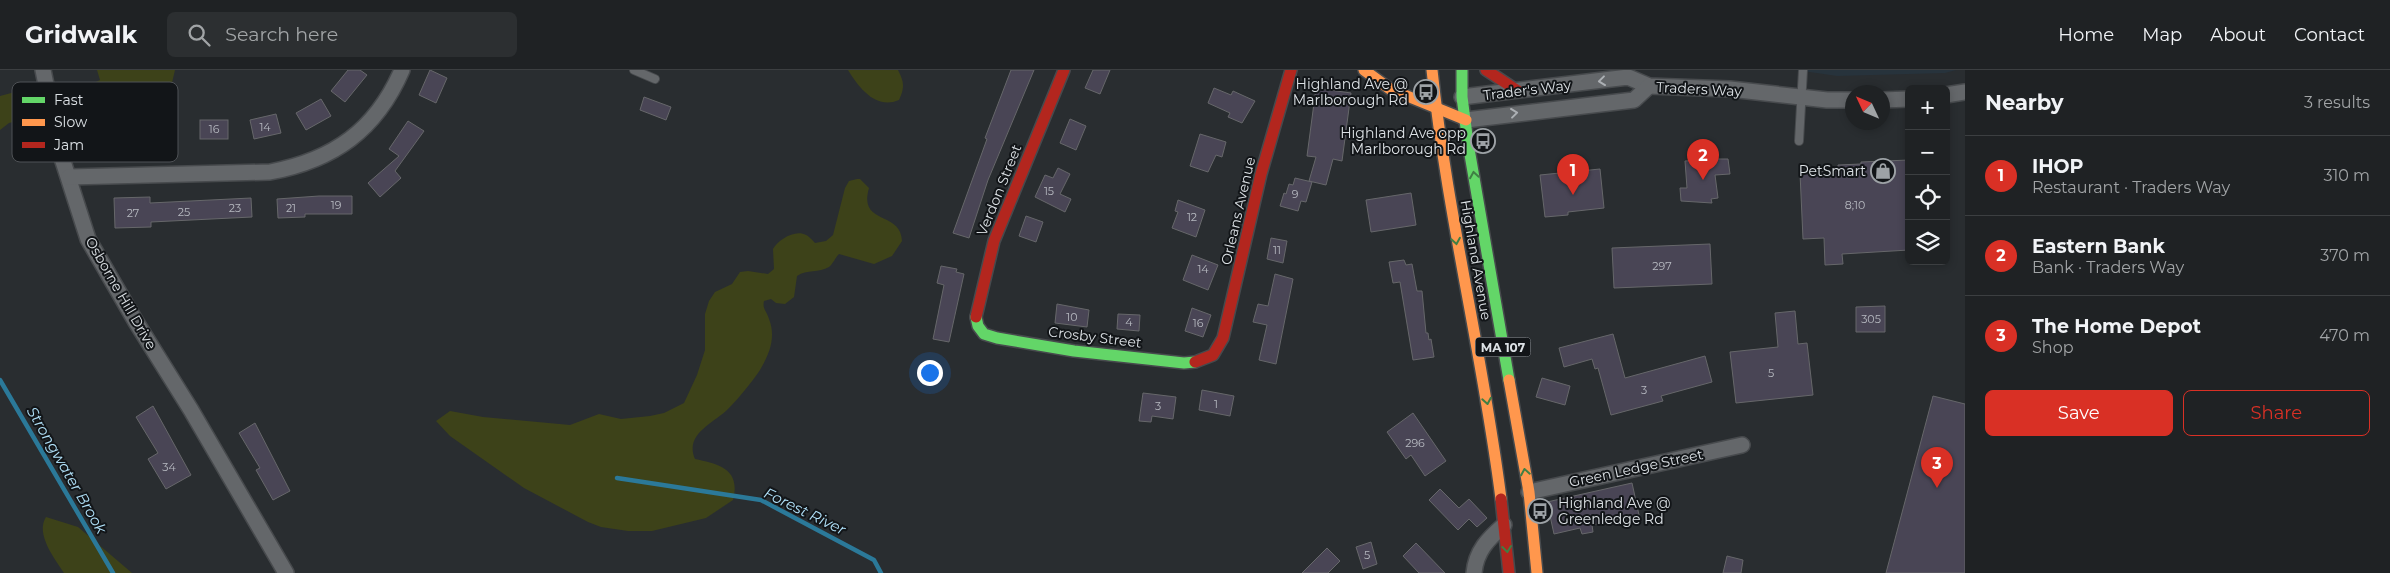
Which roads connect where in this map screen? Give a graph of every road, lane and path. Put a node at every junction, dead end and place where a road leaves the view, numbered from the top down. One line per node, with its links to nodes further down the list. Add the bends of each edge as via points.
1 (402, 70): 24 (street, via 380,110 364,128 344,145 296,167 270,172)
2 (634, 70): 10 (lane)
3 (1064, 70): 25 (main road, Verdon Street, via 994,241 976,314)
4 (1291, 70): 26 (main road, Orleans Avenue, via 1261,174 1223,338 1218,351)
5 (1364, 70): 20 (main road, Traders Way, via 1390,89)
6 (1432, 70): 20 (main road, Highland Avenue / MA 107)
7 (1462, 70): 15 (main road, Highland Avenue / MA 107)
8 (1486, 70): 12 (main road)
9 (1803, 70): 16 (lane)
10 (655, 79)
11 (1649, 86): 12 (street, Trader's Way, one-way to 12, via 1628,77); 16 (street, Traders Way, via 1730,89); 21 (street, Traders Way, one-way to 11, via 1634,100)
12 (1518, 91): 15 (street, Trader's Way)
13 (1965, 92): 14 (street)
14 (1950, 94)
15 (1462, 97): 20 (main road); 21 (main road, Highland Avenue / MA 107)
16 (1800, 98): 19 (street, Traders Way); 22 (lane)
17 (1905, 98): 18 (street)
18 (1890, 99)
19 (1845, 100)
20 (1435, 108): 21 (main road, Traders Way); 29 (main road, Highland Avenue / MA 107, one-way to 29, via 1486,398)
21 (1466, 120): 28 (main road, Highland Avenue / MA 107, one-way to 21, via 1479,214)
22 (1799, 141)
23 (64, 162): 24 (street, Osborne Hill Drive)
24 (69, 177): 30 (street, Osborne Hill Drive, via 88,239)
25 (978, 326): 26 (main road, Crosby Street, via 984,334 997,338 1074,351 1184,363 1200,362)
26 (1212, 356)
27 (1742, 445): 28 (street, Green Ledge Street)
28 (1529, 492): 33 (main road, Highland Avenue / MA 107)
29 (1504, 525): 31 (street, via 1482,547 1476,557); 32 (main road, Highland Avenue / MA 107, one-way to 32)
30 (286, 573)
31 (1474, 573)
32 (1509, 573)
33 (1537, 573)

